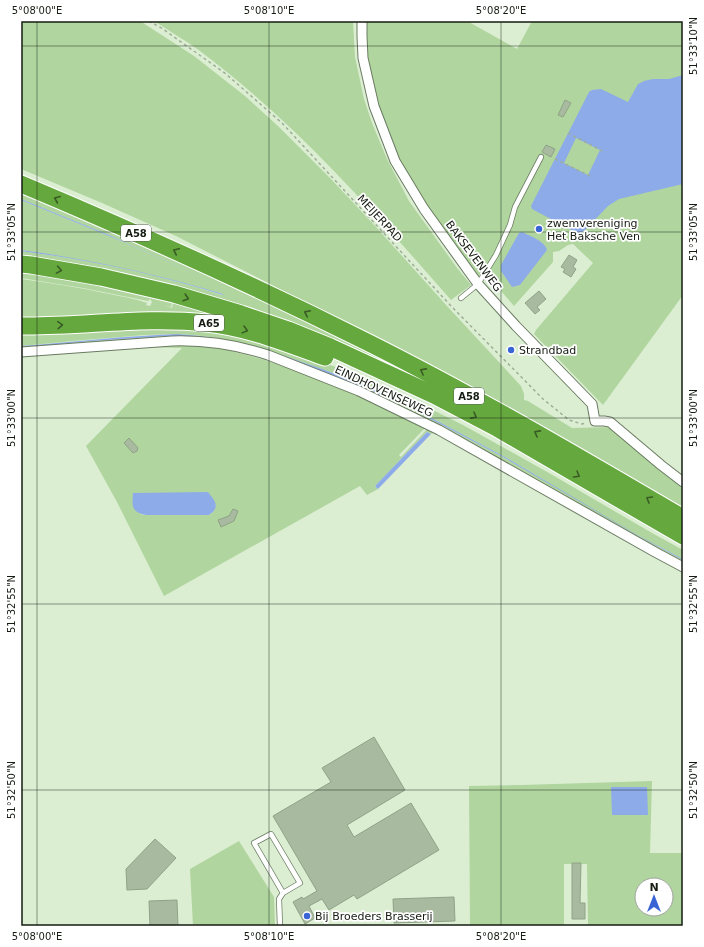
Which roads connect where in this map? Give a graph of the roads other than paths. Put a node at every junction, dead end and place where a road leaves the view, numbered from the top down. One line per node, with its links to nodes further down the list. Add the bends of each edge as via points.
1 (362, 21): 5 (street, BAKSEVENWEG, via 363,58 374,106 395,161 424,209)
2 (541, 157): 5 (lane, via 515,207 510,226 496,255)
3 (21, 184): 11 (highway, A58, one-way to 3, via 558,445 368,343 172,249)
4 (21, 264): 9 (highway, A58, one-way to 9, via 101,277 174,294 241,314 330,347)
5 (478, 284): 6 (lane); 10 (street, BAKSEVENWEG, via 592,404 595,421 610,422)
6 (461, 298)
7 (21, 326): 9 (highway, A65, one-way to 9, via 144,320 226,325 294,345 357,368)
8 (21, 352): 13 (street, EINDHOVENSEWEG, via 172,341 224,344 254,350 359,391 439,430)
9 (389, 374): 12 (highway, A58, one-way to 12, via 495,427)
10 (683, 482)
11 (683, 518)
12 (683, 536)
13 (683, 566)
14 (283, 893): 14 (lane, via 254,843 271,834 300,883); 15 (lane, via 279,899)
15 (280, 926)

